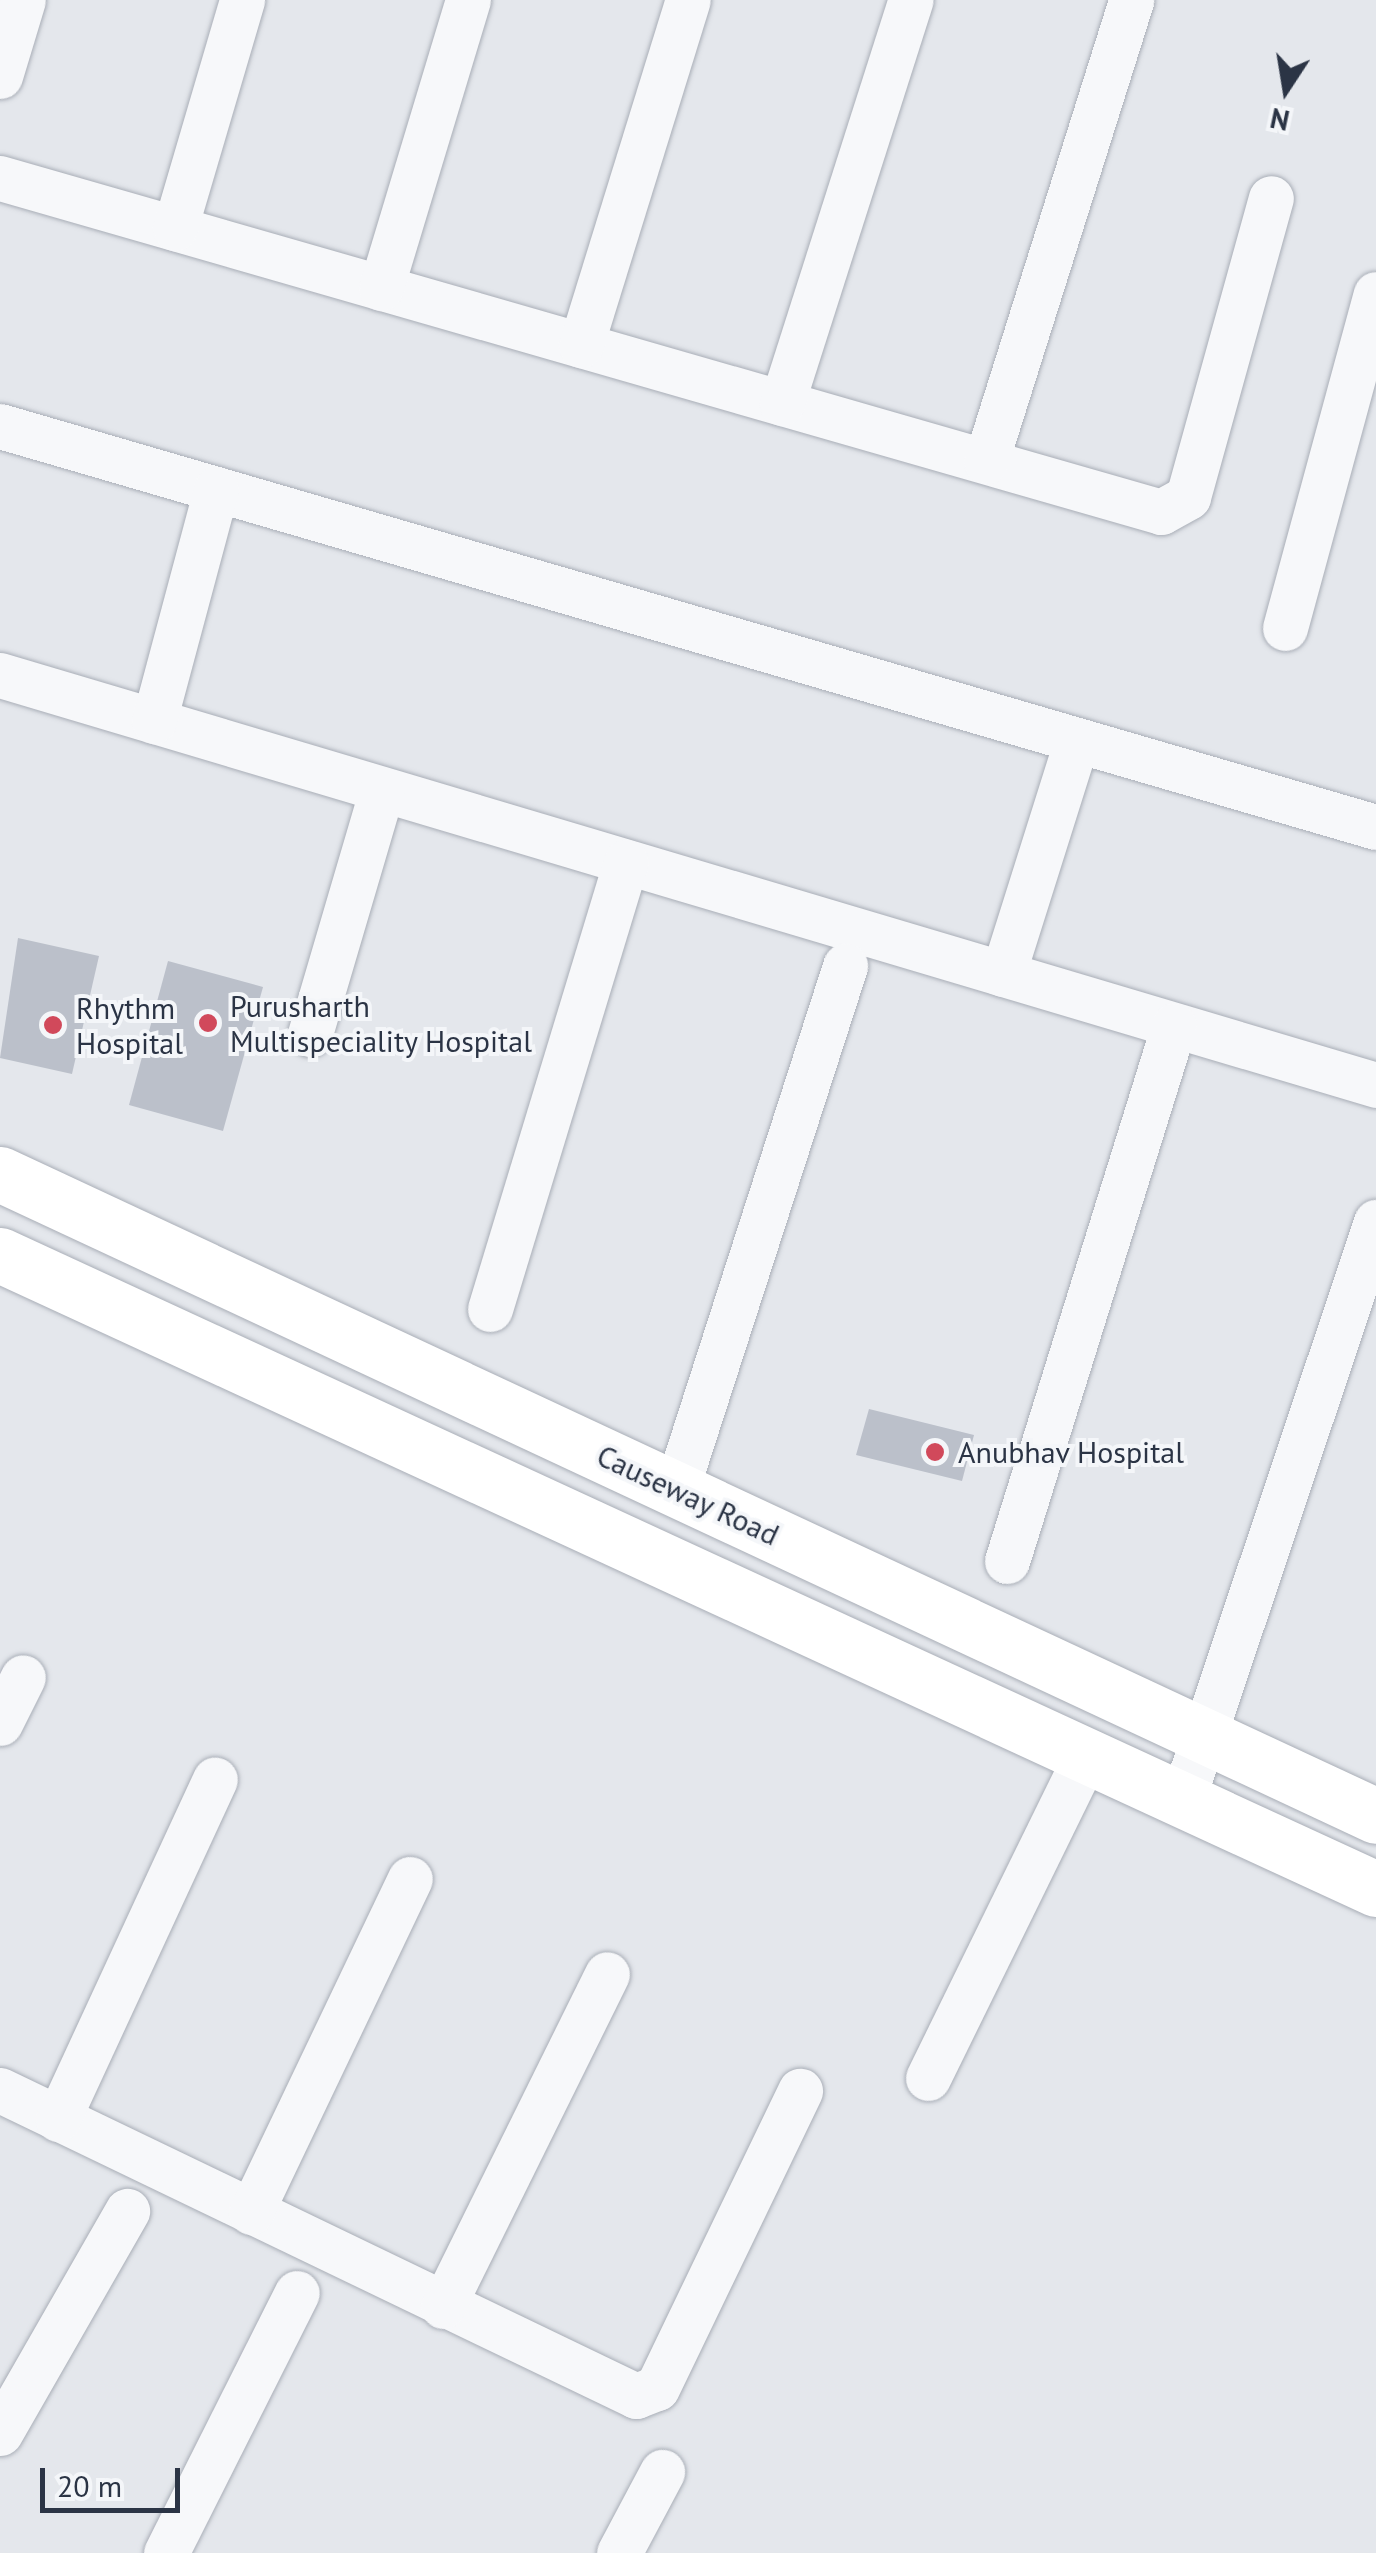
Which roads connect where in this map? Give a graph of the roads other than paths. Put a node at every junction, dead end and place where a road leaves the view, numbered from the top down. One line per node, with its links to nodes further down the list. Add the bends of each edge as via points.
1 (23, 0): 7 (street)
2 (242, 0): 10 (street)
3 (468, 0): 11 (street)
4 (688, 0): 13 (street)
5 (911, 0): 14 (street)
6 (1130, 0): 16 (street)
7 (0, 76)
8 (0, 178): 10 (street)
9 (1271, 198): 16 (street, via 1178,508 1161,512)
10 (175, 228): 11 (street)
11 (381, 288): 13 (street)
12 (1376, 294): 18 (street)
13 (582, 345): 14 (street)
14 (782, 402): 16 (street)
15 (0, 426): 17 (street)
16 (986, 461)
17 (216, 489): 20 (street); 21 (street)
18 (1285, 628)
19 (0, 675): 20 (street)
20 (154, 721): 22 (street)
21 (1077, 740): 23 (street); 26 (street)
22 (382, 790): 24 (street); 28 (street)
23 (1376, 827)
24 (626, 862): 26 (street); 34 (street)
25 (844, 966): 35 (street)
26 (1003, 974): 27 (street)
27 (1174, 1026): 29 (street); 36 (street)
28 (310, 1034)
29 (1376, 1085)
30 (0, 1174): 35 (main road, Causeway Road)
31 (1376, 1222): 33 (street)
32 (0, 1255): 40 (main road)
33 (1366, 1286): 39 (street)
34 (490, 1310)
35 (676, 1490): 39 (main road, Causeway Road)
36 (1007, 1561)
37 (23, 1677): 38 (street)
38 (0, 1723)
39 (1208, 1737): 42 (street); 43 (main road, Causeway Road)
40 (1083, 1761): 42 (main road); 47 (street)
41 (215, 1779): 50 (street)
42 (1181, 1804): 45 (main road)
43 (1376, 1816)
44 (410, 1879): 52 (street)
45 (1376, 1889)
46 (607, 1974): 54 (street)
47 (928, 2078)
48 (0, 2090): 50 (street)
49 (800, 2091): 54 (street, via 656,2388 636,2396 615,2389)
50 (58, 2119): 52 (street)
51 (127, 2211): 55 (street)
52 (251, 2212): 54 (street)
53 (297, 2293): 57 (street)
54 (443, 2306)
55 (0, 2434)
56 (662, 2472): 58 (street)
57 (166, 2553)
58 (618, 2553)

